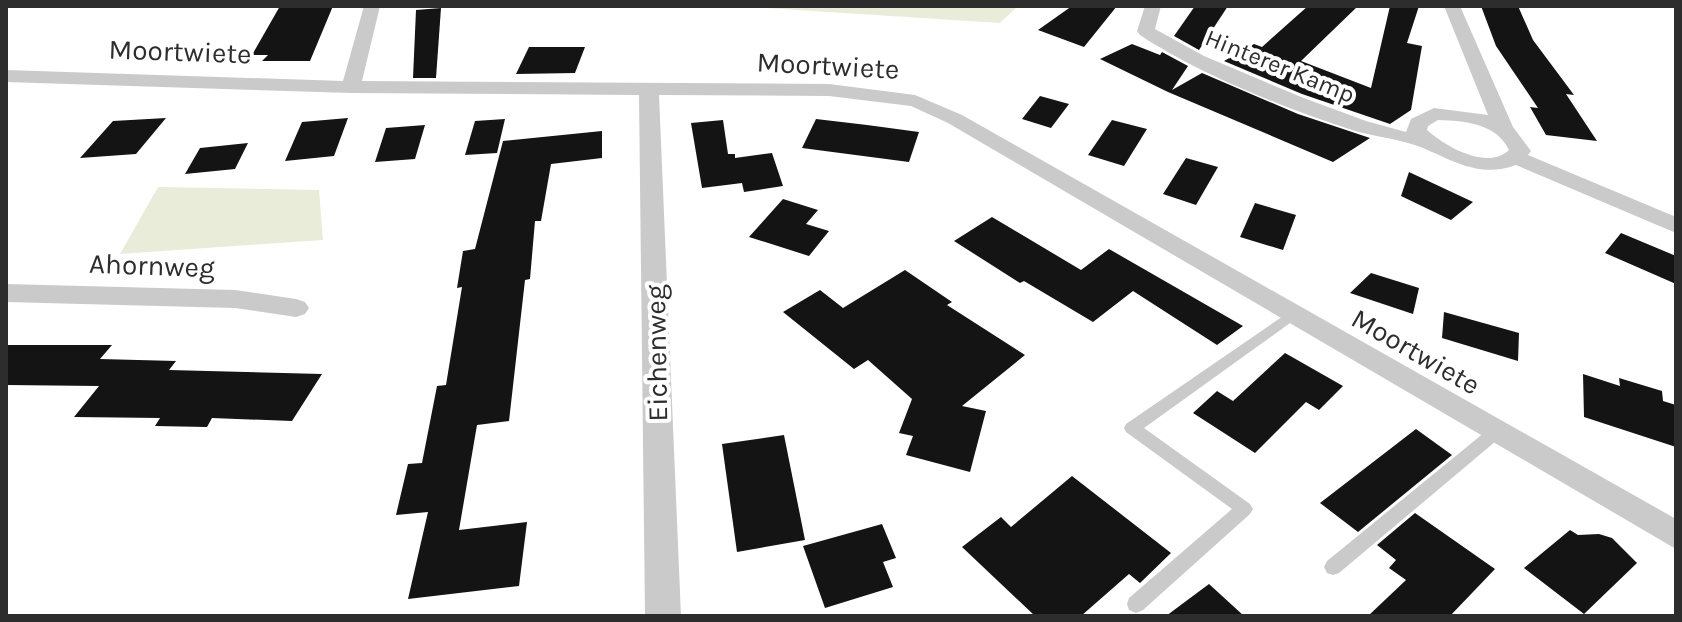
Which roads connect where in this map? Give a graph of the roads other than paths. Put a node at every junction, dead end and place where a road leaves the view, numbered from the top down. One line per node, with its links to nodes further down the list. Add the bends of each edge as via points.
1 (372, 6): 5 (street)
2 (1153, 6): 8 (street, Hinterer Kamp, via 1146,31 1173,50 1325,116)
3 (1452, 6): 7 (street)
4 (6, 76): 5 (street, Moortwiete)
5 (351, 87): 6 (street, Moortwiete)
6 (649, 90): 13 (street, Moortwiete, via 829,90 915,101 955,119); 18 (street, Eichenweg)
7 (1505, 131): 8 (street, via 1471,117 1434,114 1418,123 1416,132); 9 (street, via 1517,141)
8 (1426, 142): 9 (street, Hinterer Kamp, via 1460,159 1483,163)
9 (1517, 158): 10 (street)
10 (1676, 226)
11 (6, 293): 12 (street, Ahornweg, via 235,299)
12 (296, 308)
13 (1292, 315): 14 (street, Moortwiete); 17 (lane, via 1132,428 1244,509)
14 (1496, 432): 15 (street, Moortwiete); 16 (lane)
15 (1676, 535)
16 (1333, 567)
17 (1136, 604)
18 (663, 616)

